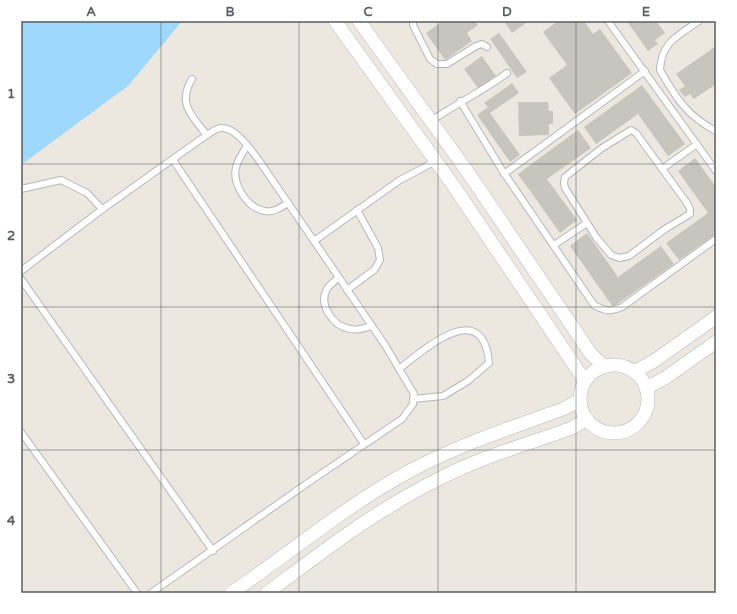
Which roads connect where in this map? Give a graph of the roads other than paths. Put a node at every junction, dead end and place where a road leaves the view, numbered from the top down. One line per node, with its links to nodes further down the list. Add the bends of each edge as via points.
1 (335, 21): 17 (street)
2 (359, 21): 11 (street)
3 (413, 21): 6 (lane, via 430,59 438,64 447,64 476,46 482,44)
4 (608, 21): 7 (lane)
5 (699, 21): 12 (lane, via 664,48 660,70 675,97 699,122)
6 (487, 47)
7 (645, 71): 14 (lane); 20 (lane)
8 (506, 73): 10 (lane, via 488,87)
9 (192, 79): 13 (lane, via 185,94 186,107)
10 (460, 101): 11 (lane); 20 (lane)
11 (431, 120): 21 (street)
12 (716, 131)
13 (207, 136): 15 (lane, via 218,129 226,129); 16 (lane)
14 (697, 144): 18 (lane); 19 (lane)
15 (247, 145): 24 (lane); 24 (lane, via 236,167 236,178 239,188 250,204 264,212 275,211)
16 (173, 160): 25 (lane); 47 (lane)
17 (436, 161): 22 (street); 26 (lane, via 400,180)
18 (662, 169): 27 (lane, via 636,133 631,130 602,148 565,177 564,183); 27 (lane, via 690,209 688,216 665,229 629,256 619,258 611,255)
19 (716, 171)
20 (504, 174): 30 (lane)
21 (470, 176): 22 (street); 38 (street, via 591,354)
22 (453, 185): 41 (street)
23 (21, 189): 25 (lane, via 61,180 87,193)
24 (288, 203): 29 (lane)
25 (102, 209): 31 (lane)
26 (357, 210): 29 (lane); 34 (lane, via 378,248 380,260 374,270)
27 (587, 223): 30 (lane)
28 (716, 239): 30 (lane, via 635,298 614,310 606,311 594,305)
29 (314, 241): 32 (lane)
30 (554, 245)
31 (21, 270)
32 (338, 278): 34 (lane); 36 (lane, via 327,288 324,297 324,306 336,324 357,330)
33 (21, 280): 48 (lane)
34 (347, 290): 36 (lane)
35 (716, 317): 40 (street, via 654,361)
36 (372, 326): 39 (lane)
37 (716, 342): 42 (street, via 665,378)
38 (604, 366): 40 (street, via 625,367); 41 (street, via 594,370)
39 (399, 368): 43 (lane, via 414,394); 43 (lane, via 434,341 460,329 476,332 486,344 489,363 468,381 443,396)
40 (634, 372): 42 (street, via 642,379)
41 (585, 381): 44 (street)
42 (646, 388): 45 (street, via 646,410 641,419 624,431 602,431)
43 (414, 399): 47 (lane, via 402,419)
44 (580, 400): 45 (street); 51 (street, via 563,409 432,459 353,506)
45 (587, 420): 52 (street, via 440,478 415,491 376,515)
46 (21, 432): 49 (lane)
47 (364, 444): 48 (lane)
48 (213, 551): 50 (lane)
49 (137, 593)
50 (151, 593)
51 (231, 593)
52 (267, 593)

